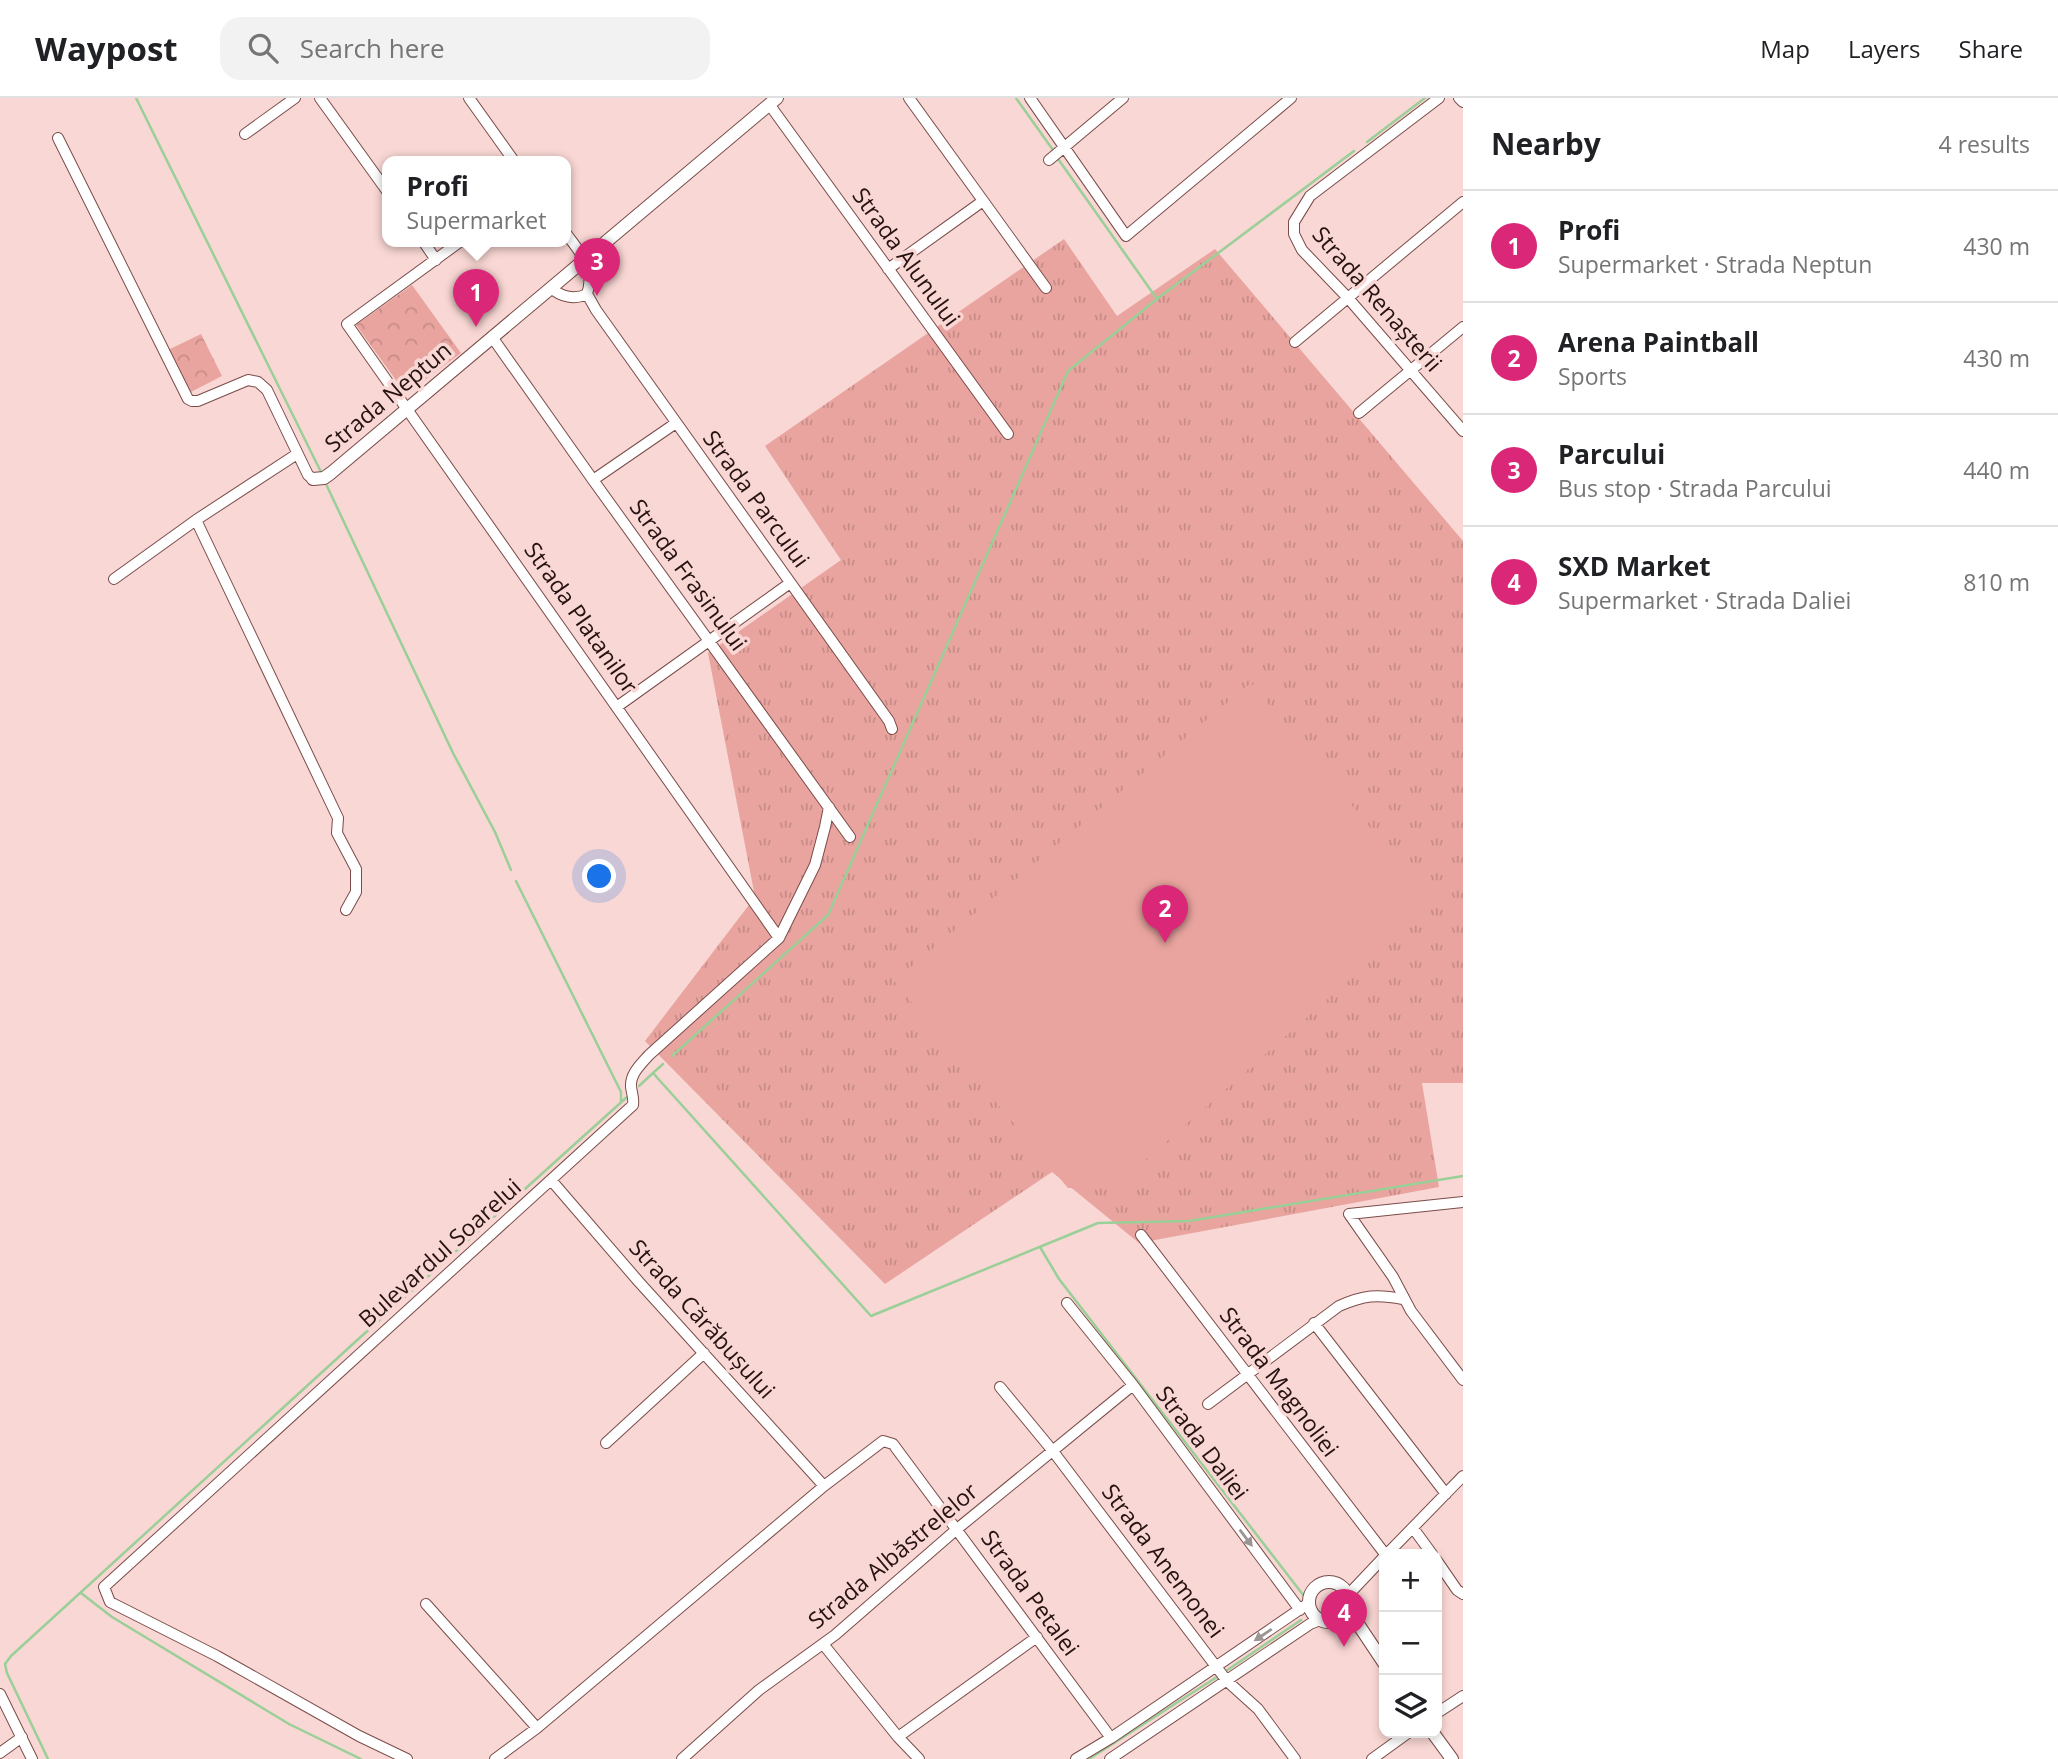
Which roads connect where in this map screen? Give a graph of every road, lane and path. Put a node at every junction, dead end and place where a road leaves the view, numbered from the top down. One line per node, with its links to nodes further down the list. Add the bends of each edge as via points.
1 (295, 98): 12 (street)
2 (320, 98): 16 (street)
3 (469, 98): 15 (street)
4 (909, 98): 17 (street)
5 (1030, 98): 14 (street)
6 (1123, 98): 14 (street)
7 (1292, 98): 14 (street, via 1126,236)
8 (1439, 98): 28 (street, Strada Renașterii, via 1310,196 1294,222 1302,250)
9 (1459, 98): 11 (street)
10 (773, 101): 22 (street, Strada Neptun); 24 (street, Strada Alunului)
11 (1463, 102)
12 (245, 134)
13 (58, 138): 38 (street, via 188,399 198,401 248,380 258,382 267,390)
14 (1057, 153)
15 (510, 156)
16 (382, 184)
17 (983, 201): 24 (street); 26 (street)
18 (1463, 202): 28 (street)
19 (571, 240): 22 (street)
20 (427, 247): 23 (street)
21 (453, 247): 23 (street)
22 (585, 259): 25 (street, Strada Neptun); 27 (street, Strada Parcului, via 590,270)
23 (436, 260): 33 (street, Strada Platanilor, via 347,324)
24 (888, 269): 37 (street, Strada Alunului)
25 (551, 288): 27 (street, via 567,297); 30 (street, Strada Neptun)
26 (1046, 288)
27 (587, 294): 35 (street, Strada Parcului)
28 (1348, 298): 31 (street); 32 (street, Strada Renașterii)
29 (1463, 327): 32 (street)
30 (492, 337): 33 (street, Strada Neptun); 40 (street, Strada Frasinului)
31 (1295, 342)
32 (1410, 371): 34 (street); 36 (street, Strada Renașterii)
33 (408, 408): 39 (street, Strada Neptun, via 331,473); 45 (street, Strada Platanilor)
34 (1359, 414)
35 (676, 423): 40 (street); 43 (street, Strada Parcului)
36 (1463, 431)
37 (1007, 434)
38 (297, 454): 39 (street); 41 (street)
39 (313, 479)
40 (593, 480): 44 (street, Strada Frasinului)
41 (196, 520): 42 (street); 49 (street, via 338,818 337,833 356,869 356,892)
42 (114, 579)
43 (790, 583): 44 (street); 46 (street, Strada Parcului)
44 (709, 641): 45 (street); 47 (street, Strada Frasinului)
45 (618, 706): 50 (street, Strada Platanilor)
46 (892, 729)
47 (828, 807): 48 (street, Strada Frasinului); 50 (street, via 815,865)
48 (850, 837)
49 (346, 911)
50 (779, 938): 51 (street, Bulevardul Soarelui, via 649,1055 630,1083 633,1105)
51 (551, 1180): 57 (street, Strada Cărăbușului); 96 (street, Bulevardul Soarelui, via 104,1587 110,1602)
52 (1463, 1202): 54 (street, via 1349,1214)
53 (1141, 1235): 58 (street, Strada Magnoliei)
54 (1404, 1299): 56 (street, via 1359,1297); 59 (street)
55 (1067, 1303): 60 (street, Strada Daliei)
56 (1314, 1323): 58 (street); 67 (street)
57 (704, 1353): 63 (street); 66 (street, Strada Cărăbușului)
58 (1246, 1374): 62 (street); 70 (street, Strada Magnoliei)
59 (1463, 1380)
60 (1133, 1385): 64 (street, Strada Albăstrelelor); 78 (street, Strada Daliei, one-way to 78)
61 (1000, 1387): 64 (street, Strada Anemonei)
62 (1208, 1404)
63 (606, 1443)
64 (1052, 1450): 69 (street, Strada Albăstrelelor); 84 (street, Strada Anemonei)
65 (1463, 1476): 67 (street)
66 (824, 1486): 69 (street, Strada Petalei, via 874,1447 888,1442); 88 (street)
67 (1446, 1494): 68 (street)
68 (1413, 1528): 71 (street); 72 (street)
69 (957, 1529): 81 (street, Strada Petalei); 82 (street, Strada Albăstrelelor)
70 (1380, 1549)
71 (1391, 1549)
72 (1428, 1549)
73 (1379, 1561): 76 (street)
74 (1442, 1569): 75 (street)
75 (1463, 1594)
76 (1348, 1595): 78 (street, via 1337,1583 1321,1583); 79 (street)
77 (426, 1604): 88 (street)
78 (1304, 1607): 80 (street); 84 (street, one-way to 84)
79 (1348, 1609): 80 (street, via 1331,1622); 83 (street)
80 (1320, 1620): 84 (street)
81 (1037, 1637): 90 (street); 91 (street, Strada Petalei)
82 (823, 1644): 90 (street); 98 (street, Strada Albăstrelelor, via 759,1690)
83 (1379, 1655)
84 (1222, 1673): 91 (street); 101 (street); 102 (street, Strada Anemonei, via 1258,1709)
85 (0, 1694): 89 (street)
86 (1463, 1696): 87 (street)
87 (1442, 1710)
88 (537, 1728): 97 (street)
89 (22, 1737): 94 (street); 95 (street)
90 (898, 1737): 99 (street)
91 (1111, 1738): 100 (street)
92 (1401, 1738): 103 (street)
93 (1436, 1738): 104 (street)
94 (0, 1753)
95 (32, 1759)
96 (407, 1759)
97 (495, 1759)
98 (682, 1759)
99 (919, 1759)
100 (1076, 1759)
101 (1110, 1759)
102 (1295, 1759)
103 (1371, 1759)
104 (1451, 1759)

